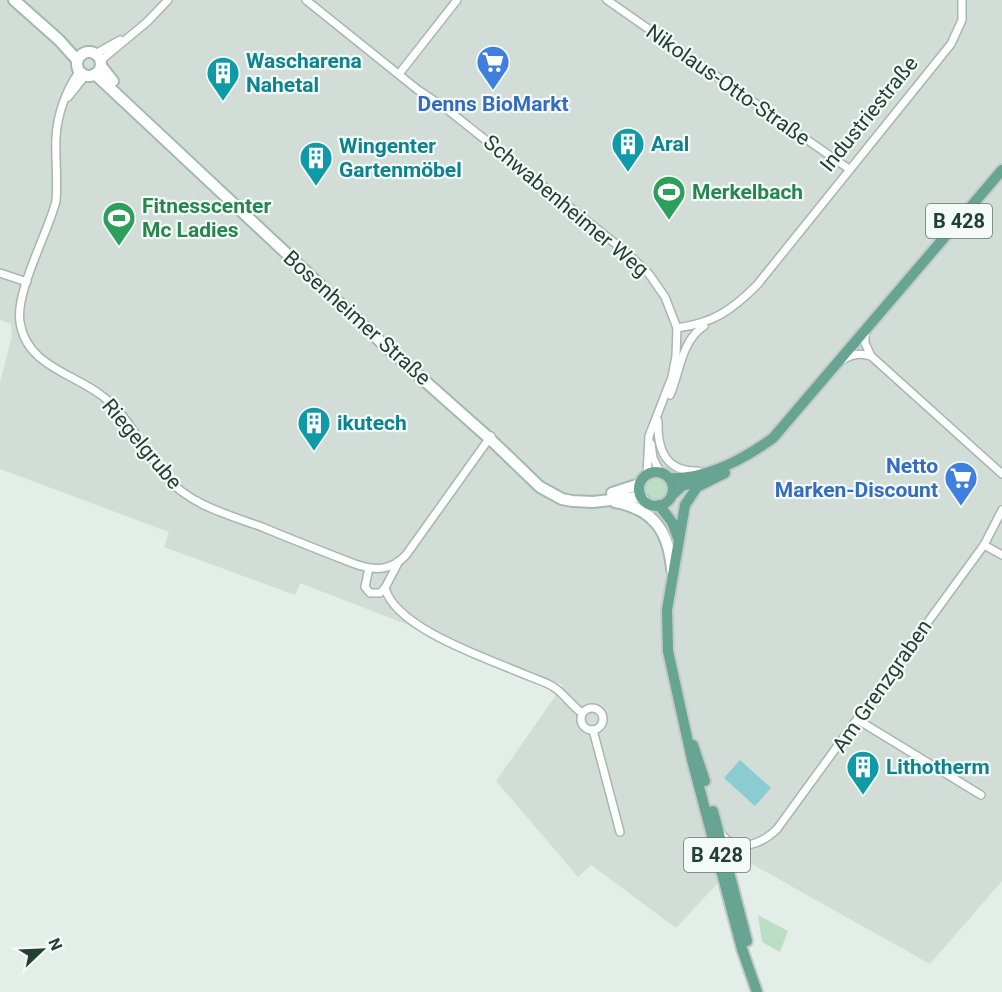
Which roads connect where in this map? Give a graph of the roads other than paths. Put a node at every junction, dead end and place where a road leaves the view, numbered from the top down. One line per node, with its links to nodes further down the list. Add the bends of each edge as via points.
1 (14, 0): 8 (street, Bosenheimer Straße)
2 (24, 0): 8 (street, Bosenheimer Straße)
3 (168, 0): 8 (street, via 136,32)
4 (306, 0): 9 (street, Schwabenheimer Weg)
5 (457, 0): 9 (street)
6 (607, 0): 10 (street, Nikolaus-Otto-Straße)
7 (962, 0): 10 (street, Industriestraße, via 962,20 951,44)
8 (89, 65): 13 (street, Riegelgrube, via 69,86 58,118 56,201); 20 (street, Bosenheimer Straße, via 381,342)
9 (399, 74): 15 (street, Schwabenheimer Weg, via 634,258 658,285)
10 (849, 169): 14 (street, Industriestraße, via 757,285)
11 (1002, 170): 16 (main road, B 428)
12 (0, 273): 13 (street)
13 (27, 282): 34 (street, Riegelgrube, via 19,313 27,343 38,357 101,395 121,412 165,477 182,492 229,516)
14 (714, 320): 15 (street, Industriestraße); 19 (street, Industriestraße, via 696,331 687,345 676,381)
15 (677, 328): 19 (street, Schwabenheimer Weg, via 672,377)
16 (865, 332): 17 (street); 18 (main road, B 428)
17 (870, 356): 18 (street, via 853,354); 22 (street)
18 (841, 360): 21 (main road, B 428, via 773,438)
19 (658, 416): 21 (street, Schwabenheimer Weg, via 657,438 668,462 688,471); 23 (street, Schwabenheimer Weg, via 651,449); 24 (street, Schwabenheimer Weg, via 648,443)
20 (491, 436): 24 (street, Bosenheimer Straße, via 546,485 572,495 613,493); 26 (street, Bosenheimer Straße, via 549,493 572,501); 33 (street)
21 (725, 469): 23 (main road, B 428, via 693,477); 25 (main road, B 428, via 682,486); 30 (main road, B 428, via 692,492 685,505)
22 (1002, 474)
23 (665, 475): 24 (main road); 25 (main road, via 673,486)
24 (644, 480): 27 (main road, via 640,490)
25 (671, 497): 28 (main road); 30 (main road, B 428)
26 (602, 500): 27 (street, Bosenheimer Straße); 35 (street, via 636,507 656,523 669,548)
27 (644, 500): 28 (main road)
28 (658, 505): 30 (main road)
29 (1002, 510): 31 (street, Am Grenzgraben)
30 (679, 539): 35 (main road, B 428)
31 (984, 545): 32 (street); 38 (street, Am Grenzgraben)
32 (1002, 555)
33 (399, 563): 34 (street, Riegelgrube); 36 (street)
34 (369, 568): 36 (street, via 365,587 370,593)
35 (673, 579): 39 (main road, B 428, via 668,651)
36 (386, 588): 37 (street, via 399,609 432,634 555,688)
37 (582, 713): 40 (street, via 583,725); 40 (street, via 593,708 601,713 601,725)
38 (858, 720): 41 (street); 44 (street, Am Grenzgraben, via 777,829 765,840)
39 (685, 725): 42 (main road, B 428, via 699,757); 46 (main road, B 428)
40 (593, 730): 43 (street)
41 (981, 795)
42 (718, 830): 44 (street, via 732,845); 45 (main road, B 428)
43 (620, 832)
44 (747, 845): 45 (street, Am Grenzgraben, via 734,855)
45 (730, 873): 46 (main road, B 428)
46 (755, 988)

